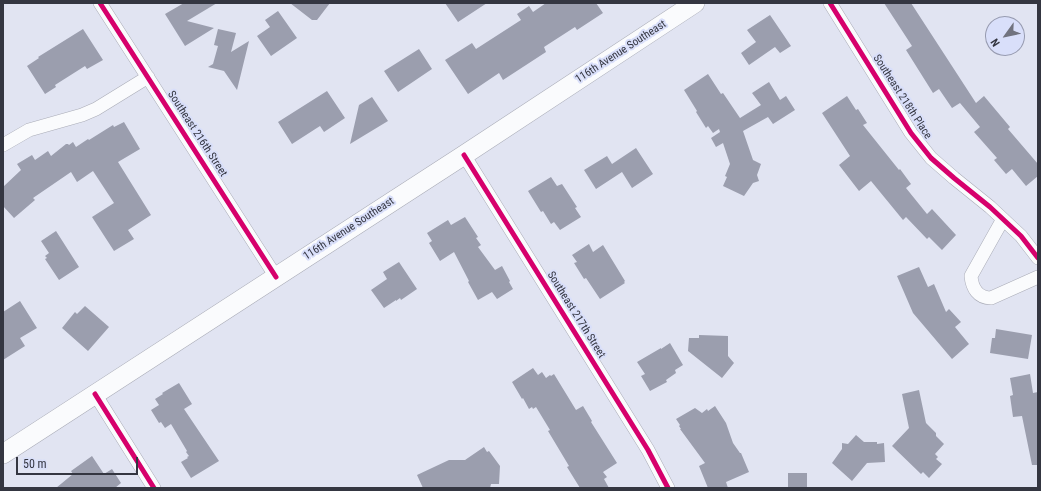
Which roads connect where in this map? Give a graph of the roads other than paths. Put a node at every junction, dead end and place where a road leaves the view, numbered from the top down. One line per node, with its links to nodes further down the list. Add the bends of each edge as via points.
1 (100, 3): 4 (street, Southeast 216th Street)
2 (695, 3): 6 (main road, 116th Avenue Southeast)
3 (830, 3): 7 (street, Southeast 218th Place, via 911,133 931,158)
4 (148, 77): 5 (street, via 96,109 29,130); 9 (street, Southeast 216th Street)
5 (3, 145)
6 (464, 155): 9 (main road, 116th Avenue Southeast); 14 (street, Southeast 217th Street, via 648,450)
7 (1003, 220): 8 (street, Southeast 218th Place, via 1021,236); 10 (street, via 971,276 976,292 985,298 991,298)
8 (1038, 258)
9 (276, 277): 11 (main road, 116th Avenue Southeast)
10 (1038, 278)
11 (96, 394): 12 (main road, 116th Avenue Southeast); 13 (street)
12 (3, 454)
13 (154, 488)
14 (668, 488)

